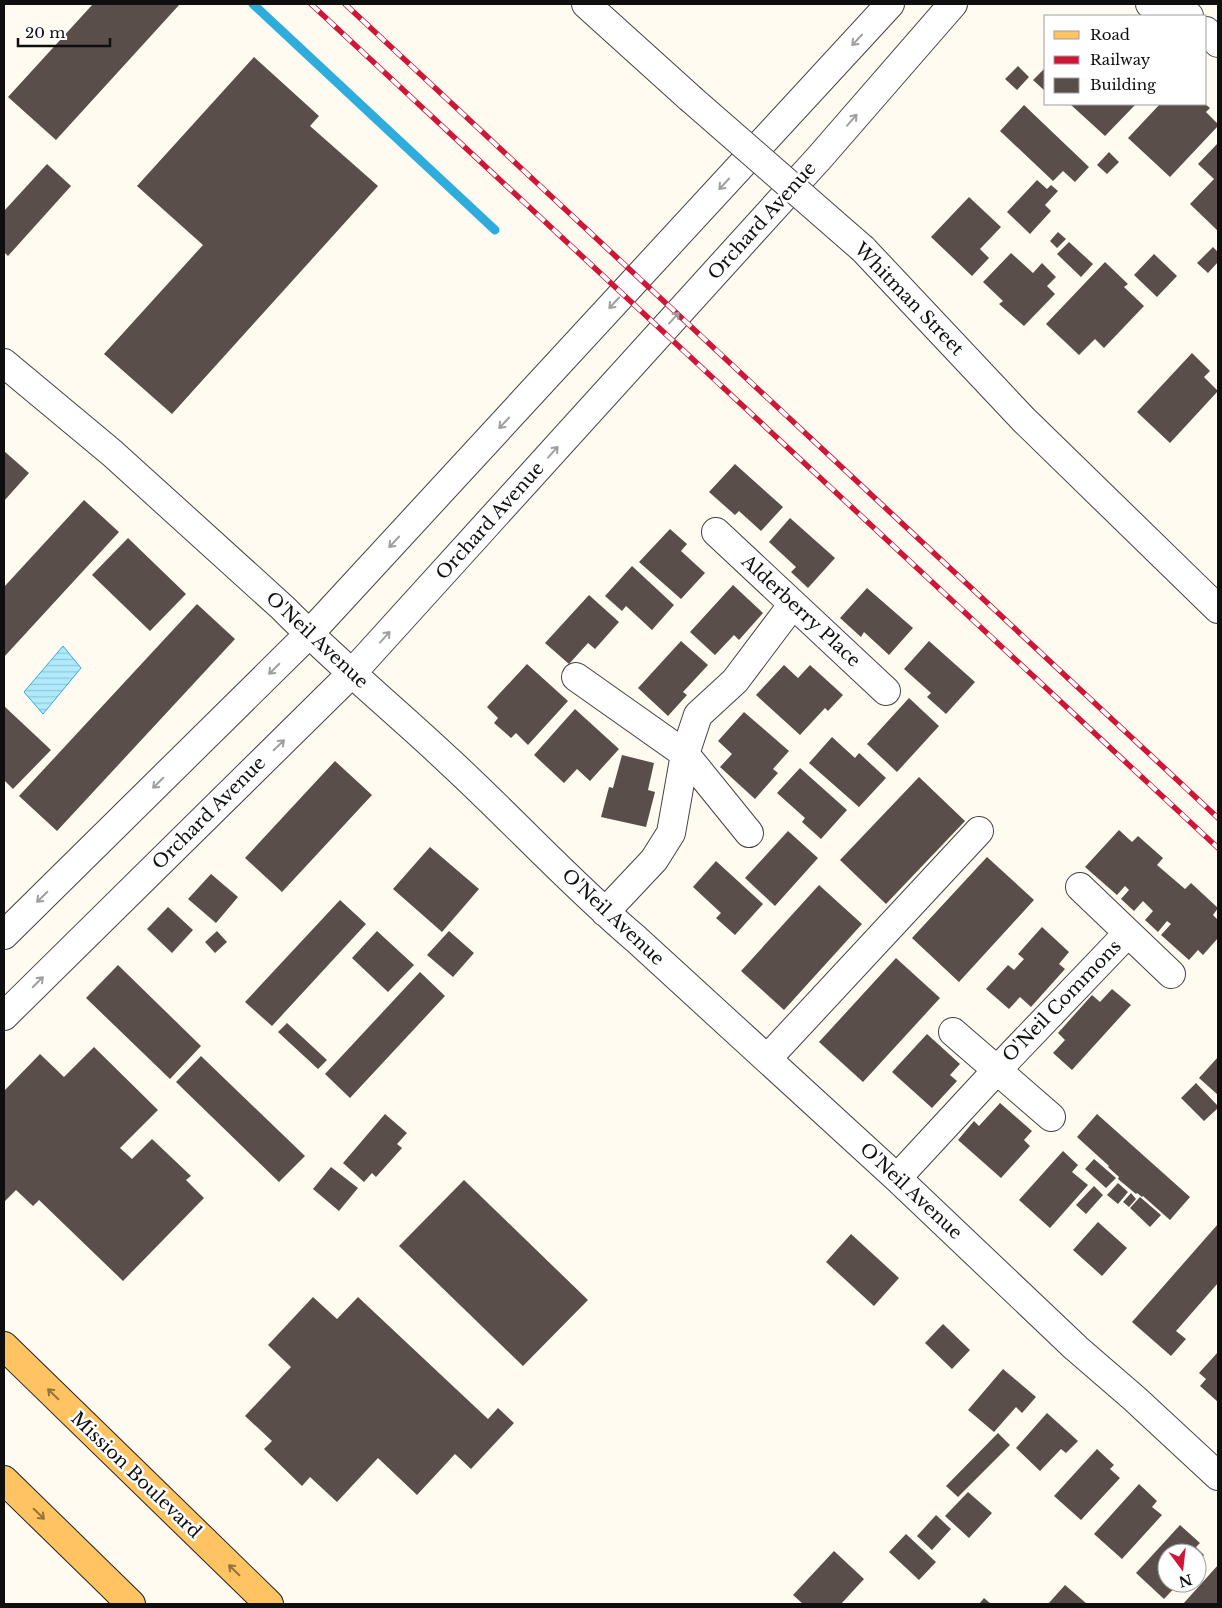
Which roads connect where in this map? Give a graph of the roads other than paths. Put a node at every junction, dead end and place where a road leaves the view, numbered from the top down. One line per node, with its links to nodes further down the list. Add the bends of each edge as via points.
1 (586, 4): 11 (street, Whitman Street, bridge, via 863,249 1023,418)
2 (890, 4): 12 (street, one-way to 12)
3 (953, 4): 13 (street, Orchard Avenue, one-way to 3, via 820,157)
4 (1150, 4): 5 (street)
5 (1188, 15)
6 (1207, 32): 7 (street)
7 (1218, 43)
8 (4, 363): 12 (street, O'Neil Avenue, via 112,453)
9 (716, 532): 10 (street, Alderberry Place)
10 (793, 604): 15 (street, Alderberry Place); 16 (street, via 735,682 698,715)
11 (1218, 609)
12 (309, 634): 13 (street, O'Neil Avenue); 22 (street, one-way to 22)
13 (352, 673): 20 (street, O'Neil Avenue, via 451,762); 24 (street, Orchard Avenue, one-way to 13)
14 (576, 677): 16 (street)
15 (886, 691)
16 (685, 754): 18 (street); 20 (street, via 671,833 654,860)
17 (979, 831): 26 (street)
18 (749, 832)
19 (1080, 887): 21 (street, O'Neil Commons)
20 (605, 912): 26 (street, O'Neil Avenue)
21 (1128, 933): 23 (street, O'Neil Commons); 27 (street, O'Neil Commons)
22 (4, 935)
23 (1171, 974)
24 (4, 1016)
25 (953, 1032): 27 (street, O'Neil Commons)
26 (767, 1059): 29 (street, O'Neil Avenue)
27 (997, 1070): 28 (street, O'Neil Commons); 29 (street, O'Neil Commons)
28 (1051, 1117)
29 (897, 1178): 31 (street, O'Neil Avenue, via 1076,1348)
30 (4, 1346): 34 (main road, Mission Boulevard, one-way to 30)
31 (1218, 1476)
32 (4, 1480): 33 (main road, one-way to 33)
33 (131, 1604)
34 (269, 1604)

